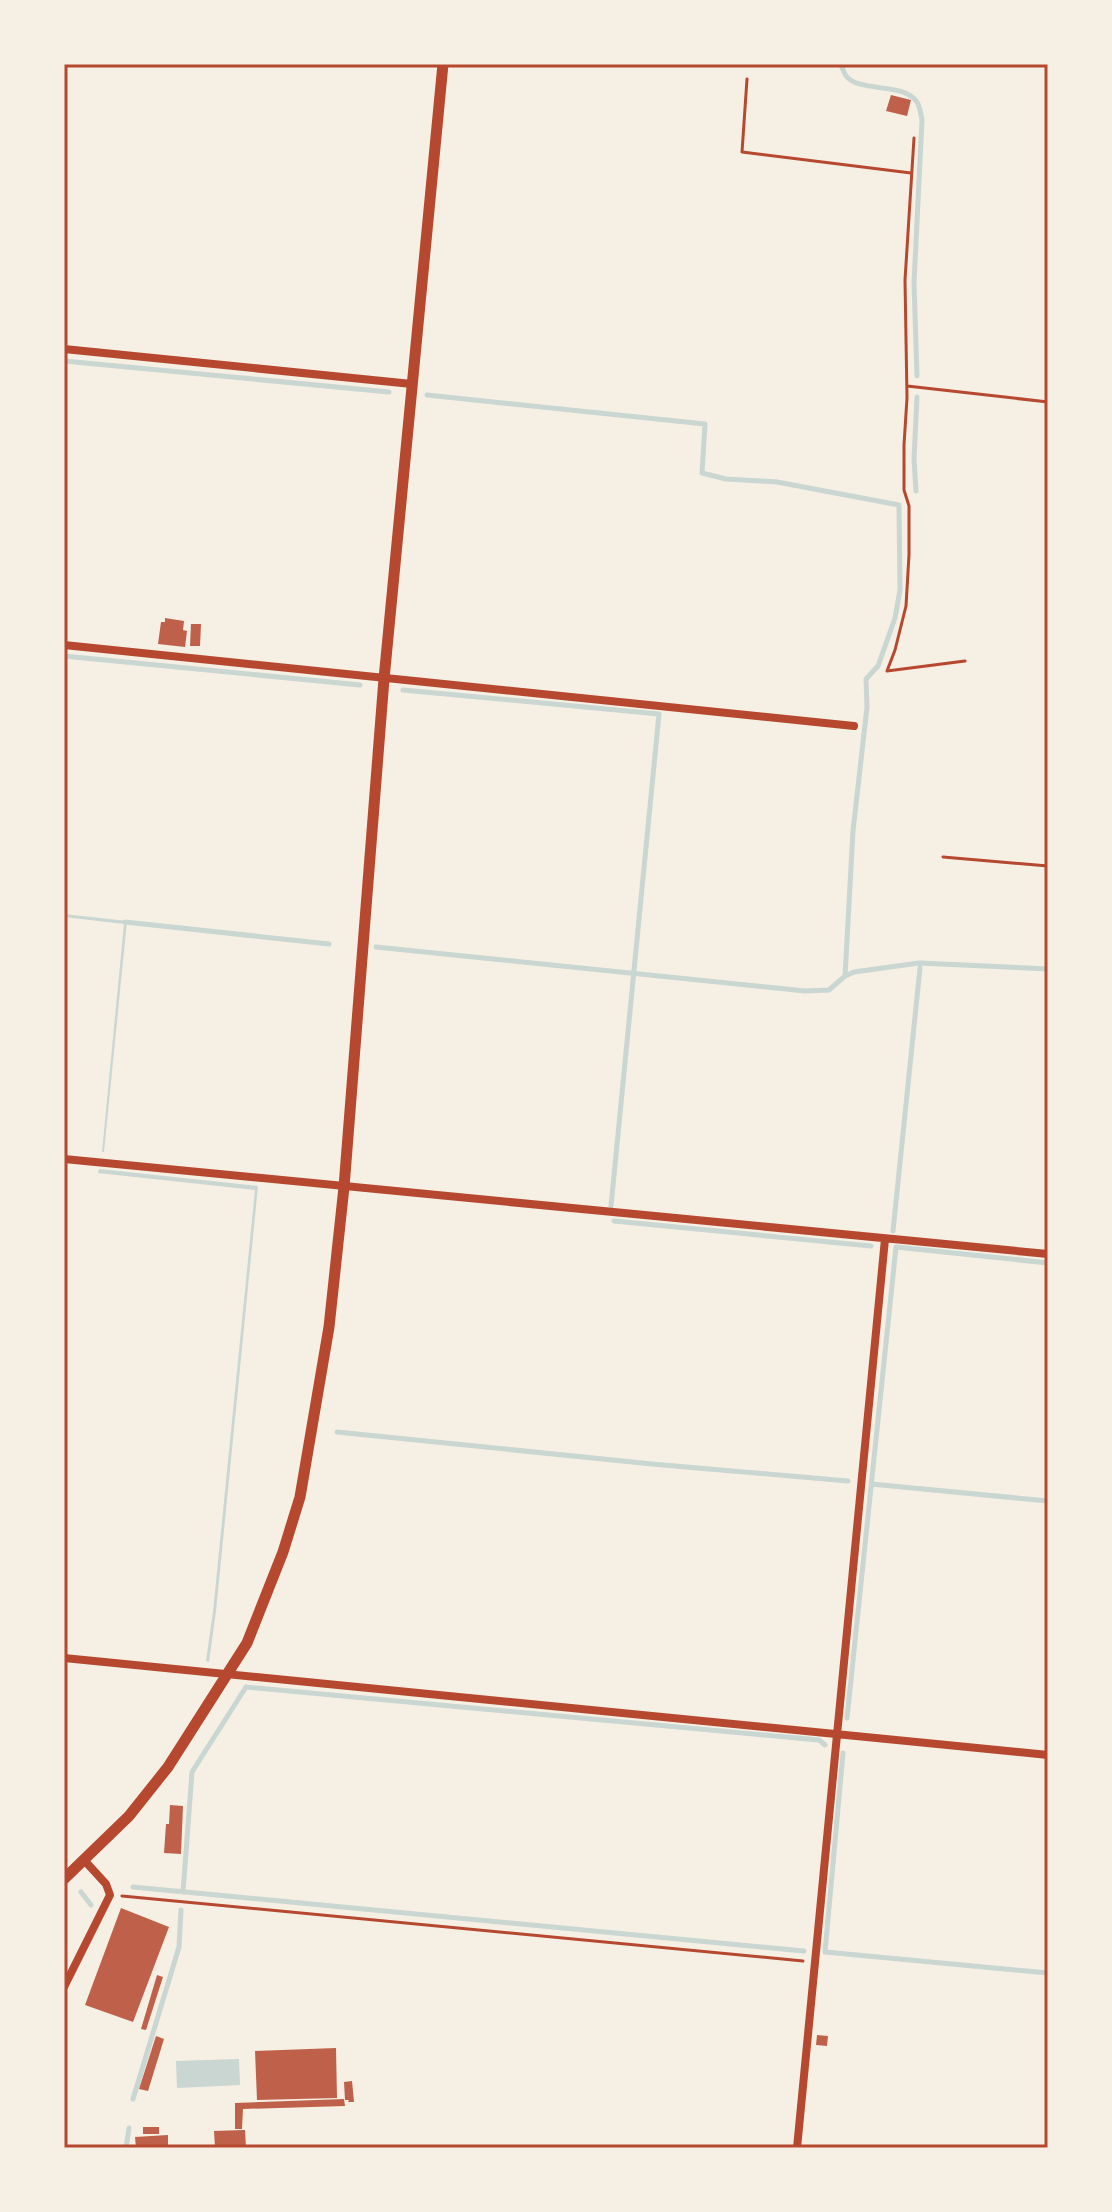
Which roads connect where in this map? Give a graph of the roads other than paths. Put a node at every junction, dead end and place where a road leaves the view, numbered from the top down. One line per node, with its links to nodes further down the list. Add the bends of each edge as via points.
1 (443, 64): 3 (main road)
2 (64, 349): 3 (street)
3 (412, 384): 5 (main road)
4 (64, 645): 5 (street)
5 (384, 679): 6 (street); 8 (main road)
6 (854, 726)
7 (64, 1159): 8 (street)
8 (344, 1187): 9 (street); 12 (main road, via 329,1327 300,1497 267,1597)
9 (885, 1239): 10 (street); 13 (street)
10 (1048, 1254)
11 (64, 1658): 12 (street)
12 (227, 1675): 13 (street); 15 (main road, via 168,1767)
13 (837, 1736): 14 (street); 18 (street)
14 (1048, 1755)
15 (84, 1860): 16 (main road); 17 (street, via 110,1895)
16 (64, 1879)
17 (64, 1987)
18 (797, 2148)

